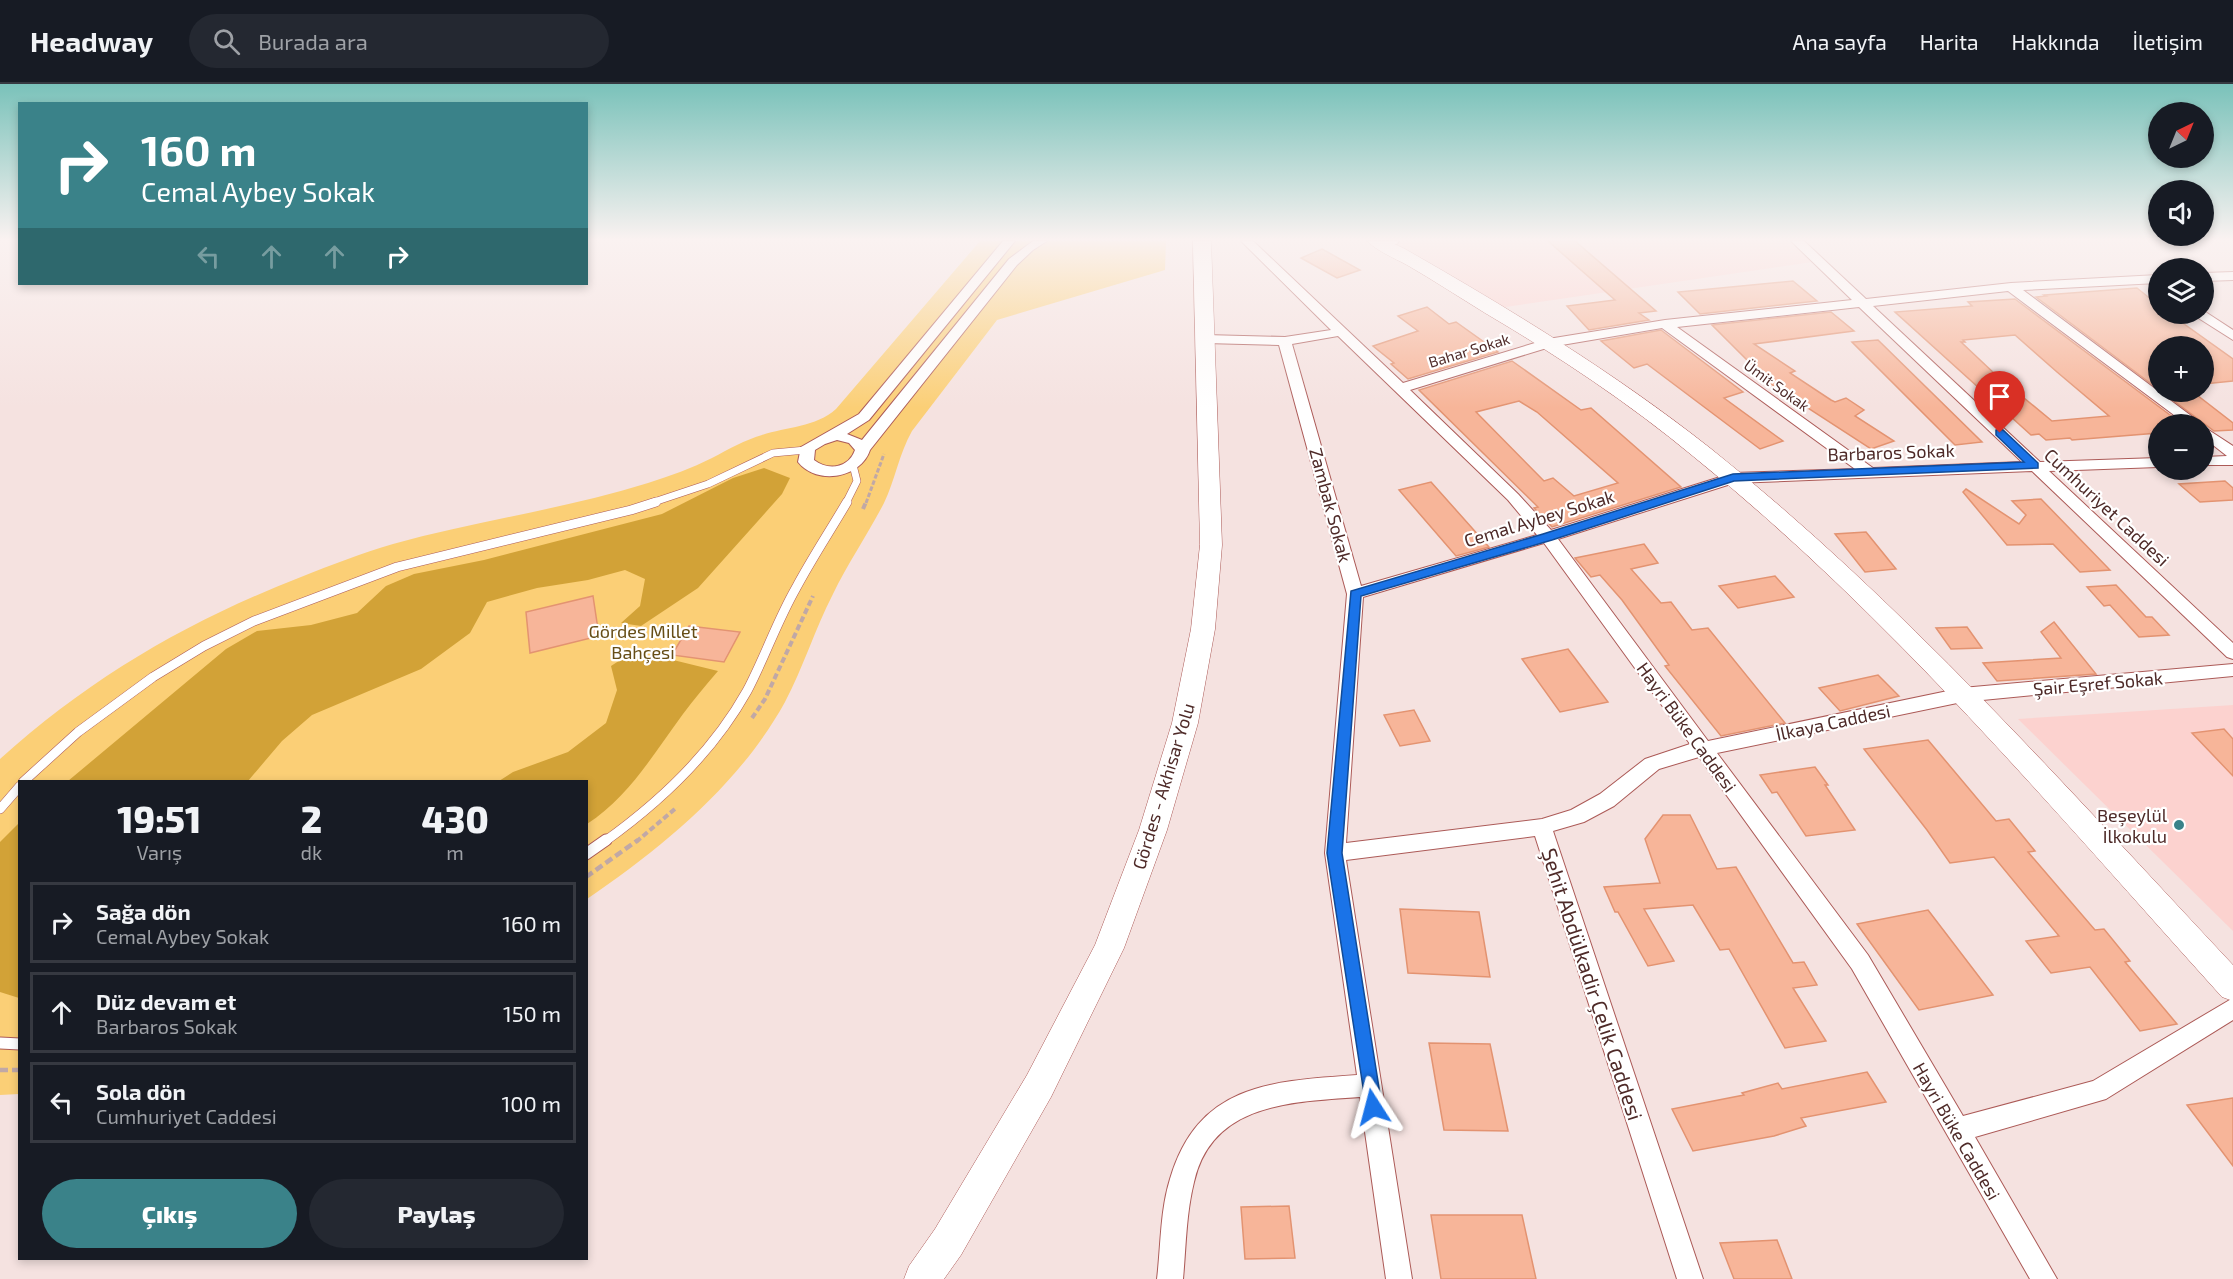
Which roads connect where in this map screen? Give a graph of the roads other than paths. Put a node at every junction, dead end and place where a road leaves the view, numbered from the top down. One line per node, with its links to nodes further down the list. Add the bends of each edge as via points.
1 (963, 297): 19 (street, via 864,417)
2 (985, 297): 21 (street)
3 (1204, 297): 14 (main road, Gördes - Akhisar Yolu)
4 (1305, 297): 12 (street, Hayri Büke Caddesi)
5 (1473, 297): 16 (main road)
6 (1857, 297): 9 (street, Cumhuriyet Caddesi)
7 (1915, 297): 9 (street, Bahar Sokak)
8 (2024, 297): 18 (street)
9 (1863, 302): 10 (street, Bahar Sokak); 28 (street, Cumhuriyet Caddesi)
10 (1665, 324): 16 (street, Bahar Sokak); 29 (street, Ümit Sokak)
11 (2214, 324): 13 (street)
12 (1341, 332): 15 (street); 17 (street, Hayri Büke Caddesi)
13 (2233, 336)
14 (1205, 339): 15 (street); 49 (main road, Gördes - Akhisar Yolu, via 1211,545 1203,629 1185,723 1160,809 1093,980 1039,1086 948,1242)
15 (1285, 341): 32 (street, Zambak Sokak)
16 (1548, 343): 17 (street, Bahar Sokak); 30 (main road)
17 (1400, 389): 31 (street, Hayri Büke Caddesi)
18 (2182, 414)
19 (827, 438): 21 (street, via 854,440); 22 (street)
20 (2214, 439): 23 (street)
21 (863, 449): 27 (street)
22 (806, 450): 27 (street, via 806,462 818,470 836,471); 37 (lane, via 773,453 708,484 631,510 397,567 254,621 153,677 78,732)
23 (2233, 453)
24 (2233, 460): 25 (street)
25 (2214, 461)
26 (2148, 462): 28 (street, Barbaros Sokak)
27 (853, 465): 41 (lane, via 854,489 796,588 744,696 690,767 654,802)
28 (2034, 465): 29 (street, Barbaros Sokak); 33 (street, Cumhuriyet Caddesi)
29 (1869, 472): 30 (street, Barbaros Sokak)
30 (1733, 478): 31 (street, Cemal Aybey Sokak); 35 (main road, via 1846,579)
31 (1548, 537): 32 (street, Cemal Aybey Sokak); 36 (street, Hayri Büke Caddesi)
32 (1355, 594): 42 (street, Zambak Sokak)
33 (2233, 653)
34 (2233, 670): 35 (street, Şair Eşref Sokak)
35 (1962, 695): 36 (street, İlkaya Caddesi); 43 (main road)
36 (1703, 748): 40 (street, Şehit Abdülkadir Çelik Caddesi, via 1652,764 1606,800 1577,816); 48 (street, Hayri Büke Caddesi, via 1860,962)
37 (25, 780)
38 (18, 788): 39 (lane)
39 (0, 809)
40 (1542, 827): 42 (street); 52 (street, Şehit Abdülkadir Çelik Caddesi)
41 (588, 853)
42 (1335, 853): 47 (street, Zambak Sokak)
43 (2233, 987)
44 (2233, 1008): 48 (street, via 2098,1091)
45 (0, 1043): 46 (lane)
46 (18, 1044)
47 (1370, 1085): 50 (street, via 1281,1092 1248,1101 1219,1117 1197,1144 1182,1178); 51 (street, Zambak Sokak)
48 (1956, 1130): 53 (street, Hayri Büke Caddesi)
49 (922, 1279)
50 (1170, 1279)
51 (1399, 1279)
52 (1690, 1279)
53 (2044, 1279)

